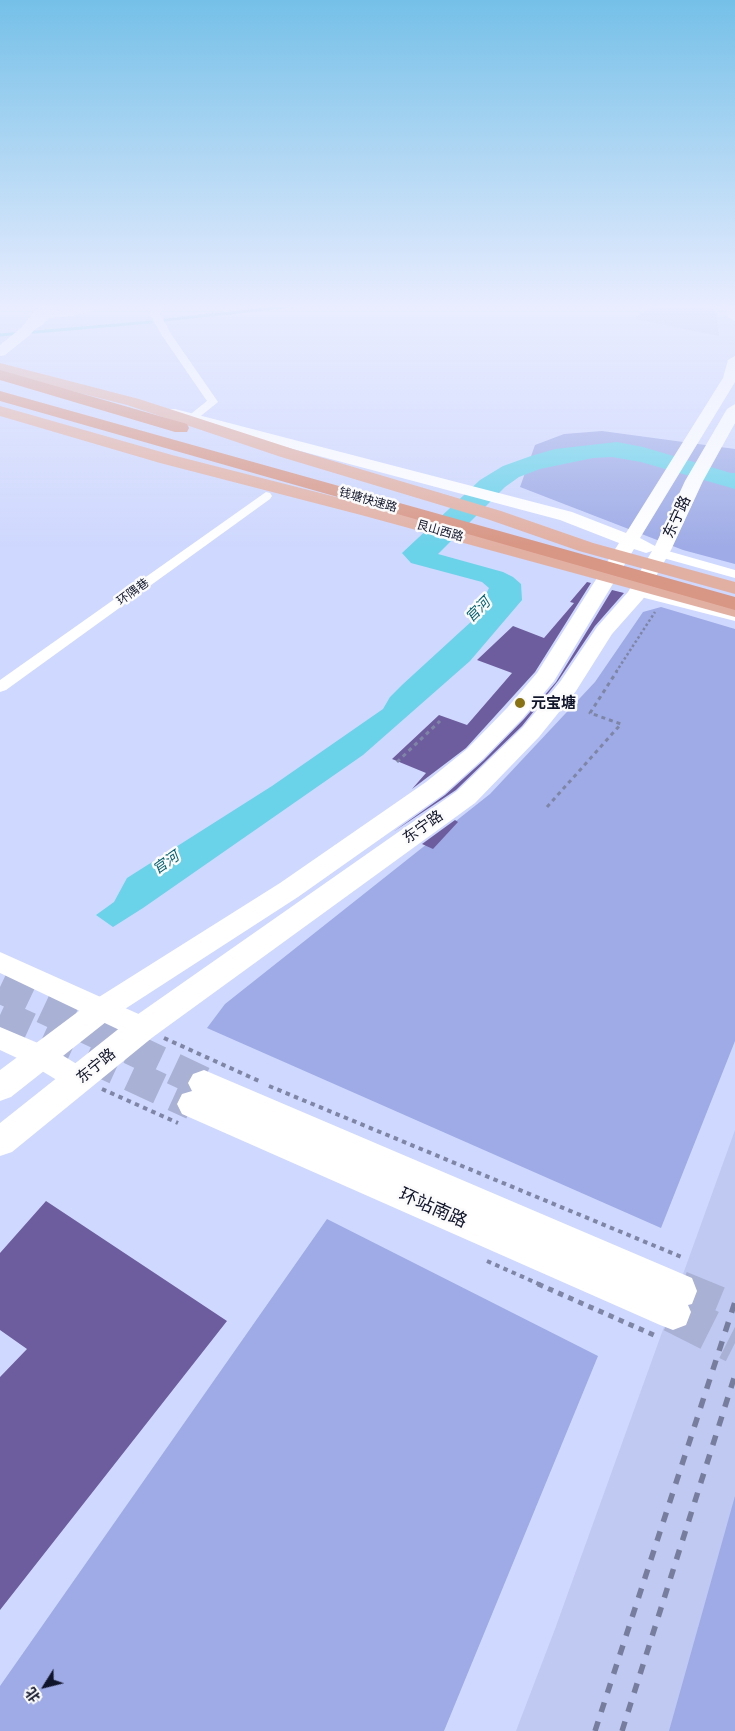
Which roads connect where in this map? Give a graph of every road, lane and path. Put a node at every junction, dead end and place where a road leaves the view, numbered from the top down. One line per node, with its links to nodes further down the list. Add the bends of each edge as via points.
1 (37, 386): 12 (highway, via 179,427)
2 (69, 386): 7 (main road)
3 (202, 386): 11 (street, via 213,402)
4 (725, 386): 15 (main road, 东宁路)
5 (0, 387): 12 (highway, 钱塘快速路)
6 (0, 396): 14 (highway, 钱塘快速路)
7 (132, 402): 11 (main road); 16 (main road, via 494,515)
8 (0, 406): 14 (highway)
9 (735, 409): 17 (main road, 东宁路)
10 (0, 411): 14 (main road, 艮山西路, via 166,459)
11 (193, 417): 15 (main road, via 566,516)
12 (301, 468): 16 (highway, 钱塘快速路)
13 (266, 496): 26 (street, 环隅巷)
14 (364, 504): 22 (highway, 钱塘快速路); 23 (main road, 艮山西路)
15 (630, 540): 17 (main road); 19 (main road, 东宁路)
16 (586, 548): 20 (main road)
17 (661, 553): 18 (street); 21 (main road, 东宁路)
18 (735, 574)
19 (604, 583): 21 (main road); 31 (main road, 东宁路, via 538,686 475,754 435,788 289,890)
20 (735, 588)
21 (638, 592): 25 (street); 32 (main road, 东宁路, via 604,631 568,686 531,732 466,797)
22 (735, 604)
23 (735, 611)
24 (655, 612): 29 (path, via 590,714 621,724)
25 (735, 617)
26 (0, 687)
27 (440, 721): 28 (path)
28 (397, 762)
29 (546, 807)
30 (0, 962): 31 (street)
31 (101, 1010): 32 (street); 34 (main road, 东宁路)
32 (142, 1028): 35 (main road, 东宁路); 39 (path, via 260,1082)
33 (0, 1038): 34 (street)
34 (42, 1057): 35 (street); 36 (main road, 东宁路)
35 (80, 1080): 38 (main road, 东宁路)
36 (0, 1088)
37 (199, 1093): 40 (main road, 环站南路)
38 (0, 1142)
39 (684, 1258)
40 (676, 1301)

